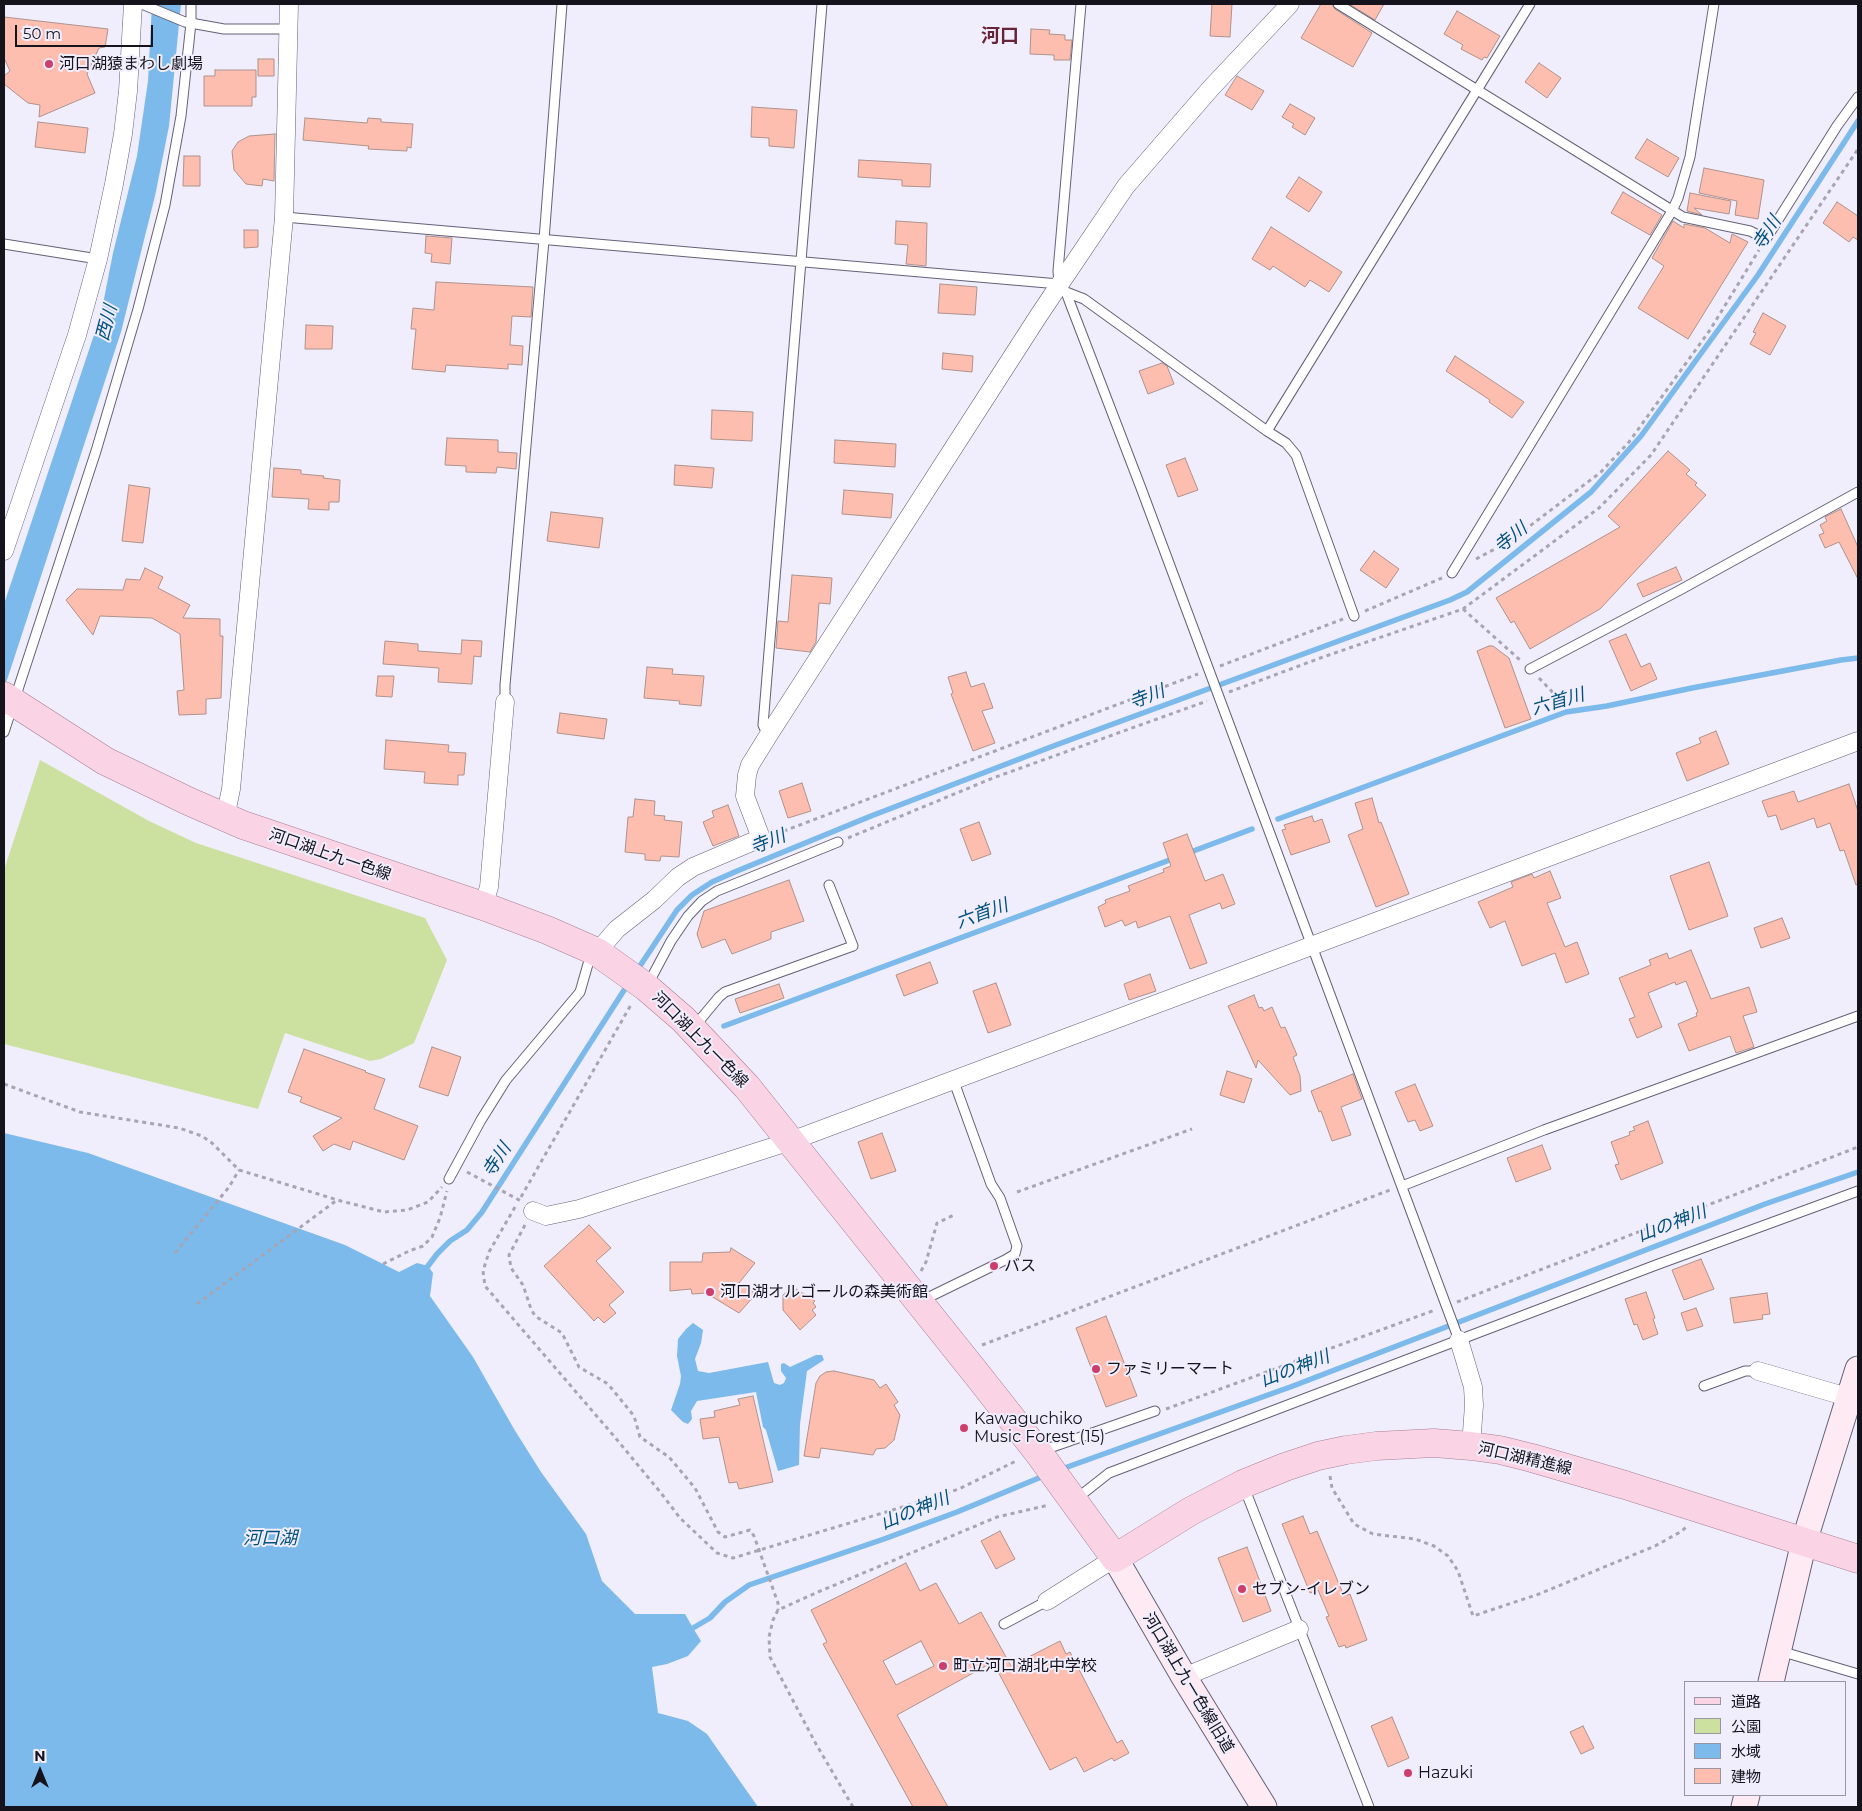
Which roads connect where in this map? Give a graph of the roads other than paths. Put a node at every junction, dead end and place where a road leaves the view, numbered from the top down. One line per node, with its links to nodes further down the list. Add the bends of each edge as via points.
1 (135, 4): 11 (lane); 19 (street, via 124,134)
2 (191, 4): 11 (lane)
3 (289, 4): 12 (street)
4 (562, 4): 17 (lane)
5 (822, 4): 20 (lane)
6 (1081, 4): 21 (lane, via 1059,261)
7 (1290, 4): 21 (street, via 1136,173)
8 (1338, 4): 13 (lane)
9 (1530, 4): 13 (lane)
10 (1714, 4): 15 (lane, via 1690,157)
11 (188, 23): 12 (lane, via 224,29); 28 (lane, via 181,116 165,205 138,309 96,451)
12 (288, 29): 16 (street)
13 (1477, 89): 15 (lane); 22 (lane)
14 (1858, 97): 15 (lane, via 1766,239 1750,231 1683,217)
15 (1672, 211): 25 (lane)
16 (284, 217): 17 (lane); 33 (street, via 232,779)
17 (544, 240): 20 (lane); 29 (lane)
18 (4, 244): 19 (lane)
19 (98, 259): 24 (street, via 77,335)
20 (801, 261): 21 (lane); 31 (lane, via 763,726)
21 (1062, 288): 22 (lane, via 1084,299); 31 (street); 37 (lane, via 1142,488)
22 (1266, 431): 26 (lane, via 1286,443 1296,455)
23 (1858, 492): 27 (lane)
24 (4, 551)
25 (1452, 572)
26 (1354, 616)
27 (1530, 669)
28 (8, 699): 30 (lane); 33 (main road, 河口湖上九一色線, via 105,760)
29 (505, 702): 36 (street, via 488,887)
30 (4, 732)
31 (768, 736): 38 (street, via 750,765 745,796 761,838 685,872 617,929)
32 (1858, 741): 37 (street)
33 (225, 818): 36 (main road, 河口湖上九一色線)
34 (838, 842): 39 (lane, via 702,901 688,916)
35 (830, 885): 41 (lane, via 853,946 725,992)
36 (483, 906): 38 (main road, 河口湖上九一色線)
37 (1311, 945): 42 (street); 45 (lane)
38 (603, 956): 39 (main road, 河口湖上九一色線); 44 (lane, via 588,964 580,992 506,1080)
39 (641, 989): 41 (main road, 河口湖上九一色線)
40 (1858, 1016): 45 (lane, via 1544,1130)
41 (693, 1029): 43 (main road, 河口湖上九一色線)
42 (953, 1079): 43 (street); 48 (lane, via 1017,1246 1015,1254 1005,1260)
43 (791, 1141): 47 (street, via 579,1209 546,1216); 48 (main road, 河口湖上九一色線)
44 (450, 1176)
45 (1402, 1186): 49 (lane)
46 (1858, 1191): 49 (lane)
47 (526, 1205)
48 (919, 1302): 56 (main road, 河口湖上九一色線)
49 (1458, 1337): 55 (street, via 1473,1387); 58 (lane, via 1109,1473)
50 (1858, 1369): 53 (street)
51 (1758, 1371): 52 (lane, via 1745,1371); 53 (street)
52 (1704, 1386)
53 (1854, 1398): 59 (street)
54 (1155, 1410): 56 (lane)
55 (1471, 1446): 57 (main road, 河口湖精進線, via 1405,1444 1331,1453); 59 (main road, 河口湖精進線, via 1532,1458)
56 (1035, 1456): 58 (main road, 河口湖上九一色線)
57 (1243, 1484): 60 (main road, 河口湖精進線, via 1191,1511); 64 (lane)
58 (1065, 1498): 60 (main road, 河口湖上九一色線)
59 (1804, 1542): 61 (main road, 河口湖精進線); 65 (street)
60 (1115, 1558): 62 (street); 67 (street, 河口湖上九一色線旧道)
61 (1858, 1559)
62 (1047, 1601): 63 (lane)
63 (1004, 1624)
64 (1299, 1629): 67 (street); 70 (lane)
65 (1778, 1651): 66 (lane); 68 (street)
66 (1858, 1674)
67 (1184, 1677): 69 (street, 河口湖上九一色線旧道)
68 (1771, 1681)
69 (1264, 1807)
70 (1369, 1807)

